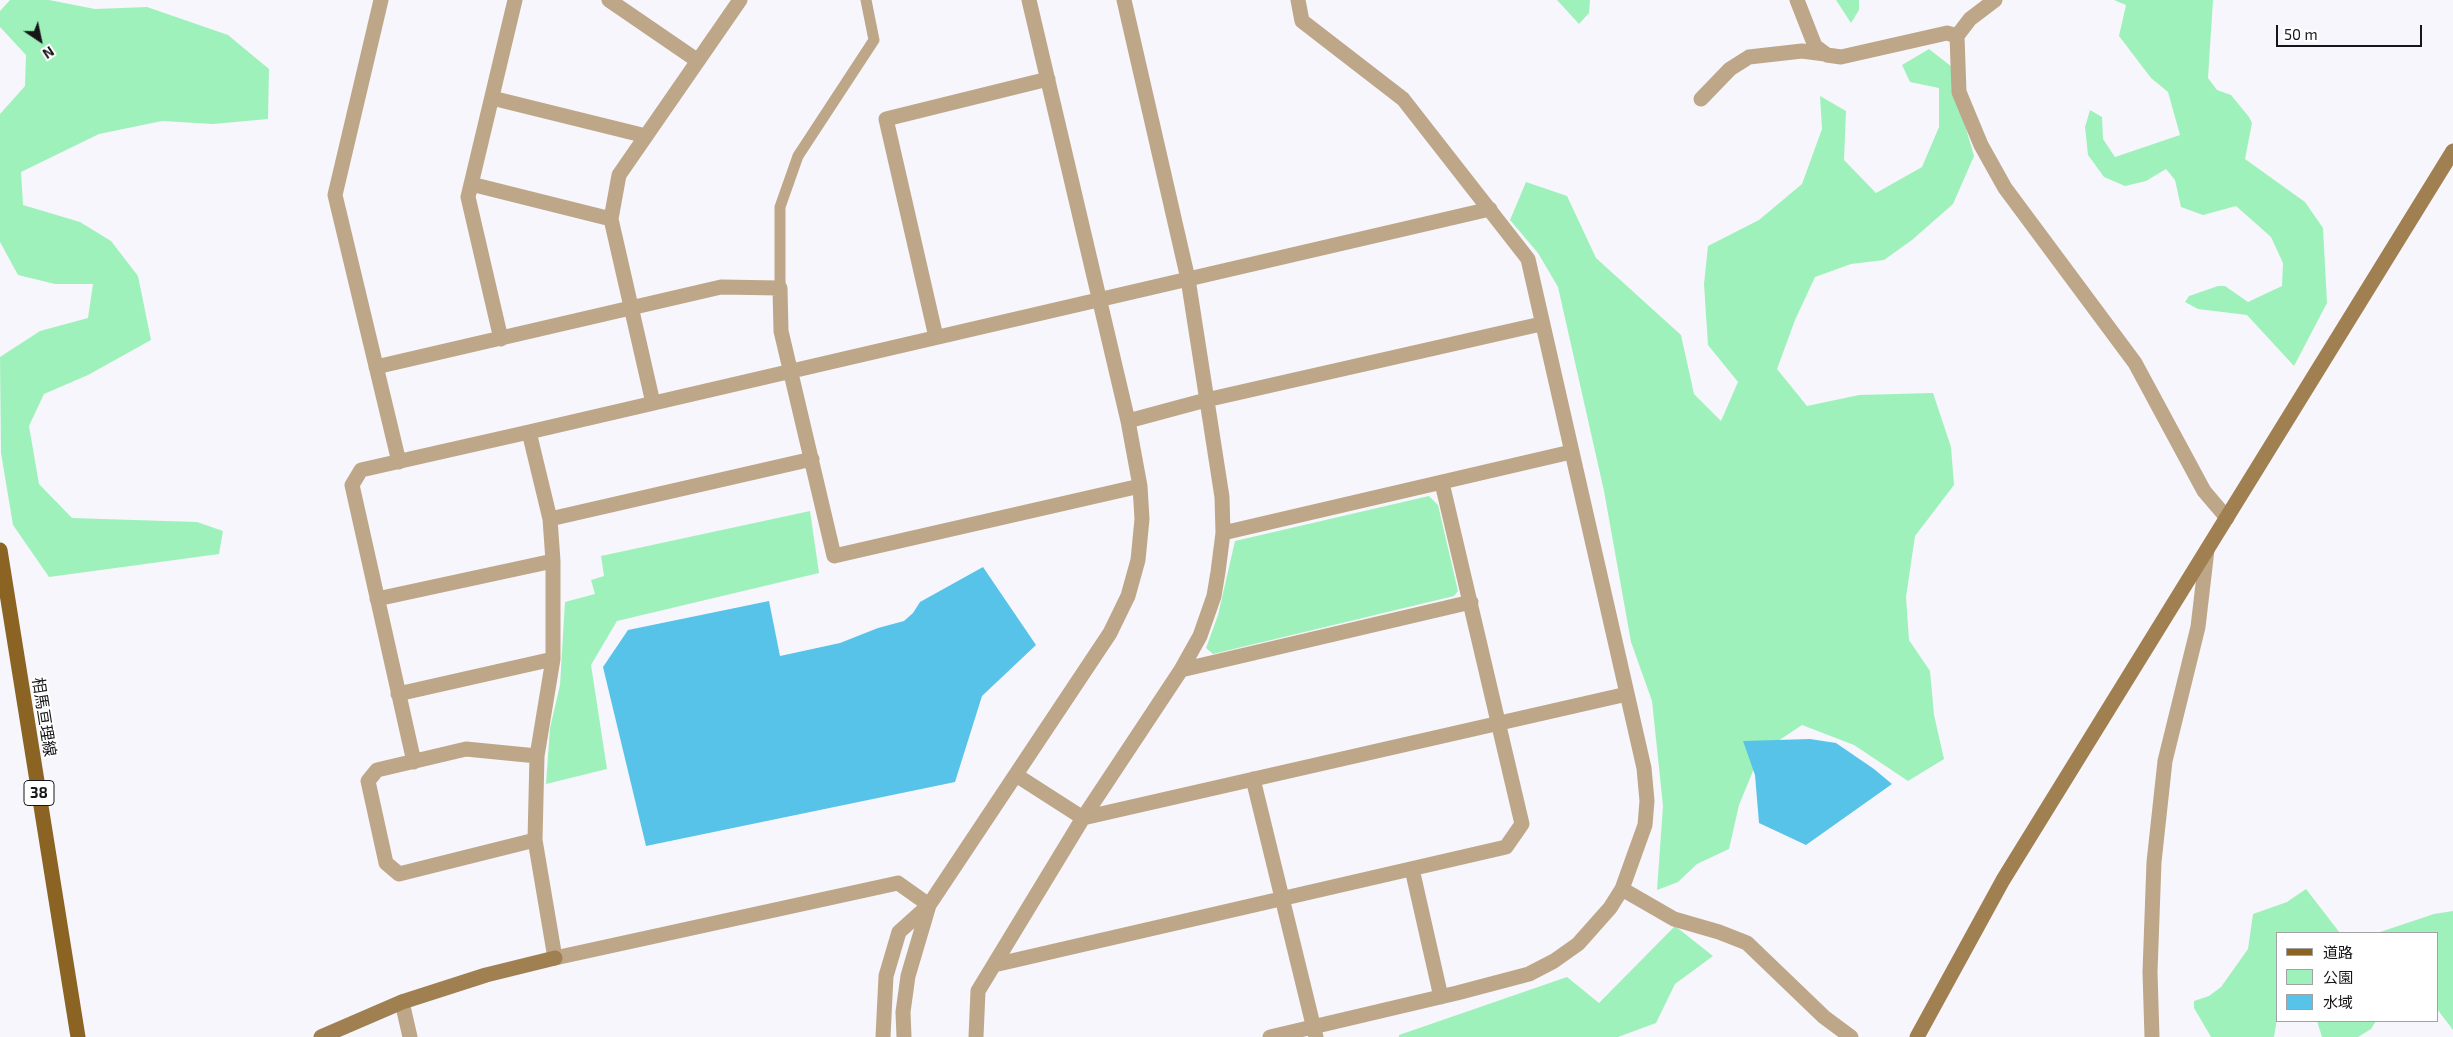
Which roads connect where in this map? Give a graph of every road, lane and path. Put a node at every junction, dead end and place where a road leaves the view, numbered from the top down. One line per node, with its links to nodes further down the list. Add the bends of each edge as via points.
1 (381, 0): 29 (street, via 335,195)
2 (609, 0): 13 (street)
3 (740, 0): 13 (street)
4 (866, 0): 23 (lane, via 874,40 798,156 780,207)
5 (1029, 0): 14 (street)
6 (1124, 0): 22 (street)
7 (1298, 0): 20 (street, via 1302,21 1403,99)
8 (1797, 0): 12 (street, via 1815,46)
9 (1995, 0): 11 (street, via 1970,19)
10 (512, 1): 15 (street)
11 (1957, 36): 12 (street, via 1947,33 1841,57); 40 (street, via 1959,92 1981,146 2004,188 2135,362 2204,491)
12 (1827, 55): 16 (street, via 1802,50 1749,57 1730,69)
13 (698, 61): 17 (street)
14 (1048, 79): 24 (street); 27 (street, via 886,119)
15 (492, 98): 17 (street); 19 (street)
16 (1701, 99)
17 (646, 136): 21 (street, via 619,175)
18 (2453, 151): 40 (street)
19 (471, 184): 21 (street); 28 (street, via 468,197)
20 (1490, 209): 22 (street); 26 (street, via 1528,259)
21 (611, 219): 25 (street)
22 (1188, 279): 24 (street); 31 (street)
23 (780, 288): 25 (street, via 721,287); 30 (street, via 782,331)
24 (1099, 301): 27 (street); 33 (street)
25 (632, 309): 28 (street); 32 (street)
26 (1541, 324): 31 (street); 35 (street)
27 (936, 337): 30 (street)
28 (501, 339): 29 (street)
29 (376, 367): 37 (street)
30 (791, 371): 32 (street); 36 (street)
31 (1206, 400): 33 (street); 42 (street, via 1222,497)
32 (653, 403): 34 (street)
33 (1128, 421): 39 (street)
34 (529, 432): 37 (street); 41 (street)
35 (1572, 452): 38 (street); 51 (street)
36 (812, 459): 39 (street, via 834,556); 41 (street)
37 (399, 462): 46 (street, via 361,470 352,485)
38 (1442, 483): 42 (street); 47 (street)
39 (1140, 486): 55 (street, via 1142,519 1138,560 1128,596 1110,634)
40 (2227, 518): 44 (street)
41 (550, 519): 45 (street)
42 (1223, 532): 49 (street, via 1214,596 1200,636)
43 (0, 550): 68 (main road, 相馬亘理線 / 38)
44 (2207, 550): 76 (street, via 2003,880); 77 (street, via 2198,627 2165,761 2154,862 2150,972)
45 (553, 560): 46 (street); 48 (street)
46 (377, 599): 50 (street)
47 (1471, 602): 49 (street); 52 (street)
48 (553, 659): 50 (street); 53 (street)
49 (1181, 670): 57 (street)
50 (398, 694): 54 (street)
51 (1627, 694): 52 (street); 60 (street, via 1644,768 1647,801 1646,825)
52 (1499, 721): 56 (street); 59 (street, via 1522,824 1506,847)
53 (537, 756): 54 (street, via 466,749); 58 (street)
54 (414, 762): 58 (street, via 377,770 368,781 386,863 398,874)
55 (1016, 776): 57 (street); 62 (street)
56 (1253, 779): 57 (street); 61 (street)
57 (1083, 818): 64 (street)
58 (535, 840): 63 (street)
59 (1412, 869): 61 (street); 65 (street)
60 (1622, 889): 65 (street, via 1578,944 1554,962 1529,974); 75 (street, via 1674,919 1747,943 1824,1017)
61 (1282, 898): 64 (street); 67 (street)
62 (929, 905): 63 (street, via 898,884); 71 (street, via 899,932 886,976); 72 (street, via 908,976 903,1012)
63 (555, 958): 66 (street, via 486,975)
64 (994, 965): 73 (street, via 978,991)
65 (1441, 997): 67 (street)
66 (402, 1002): 69 (street); 70 (street)
67 (1314, 1032): 74 (street)
68 (78, 1037)
69 (321, 1037)
70 (410, 1037)
71 (883, 1037)
72 (904, 1037)
73 (976, 1037)
74 (1270, 1037)
75 (1851, 1037)
76 (1917, 1037)
77 (2152, 1037)

